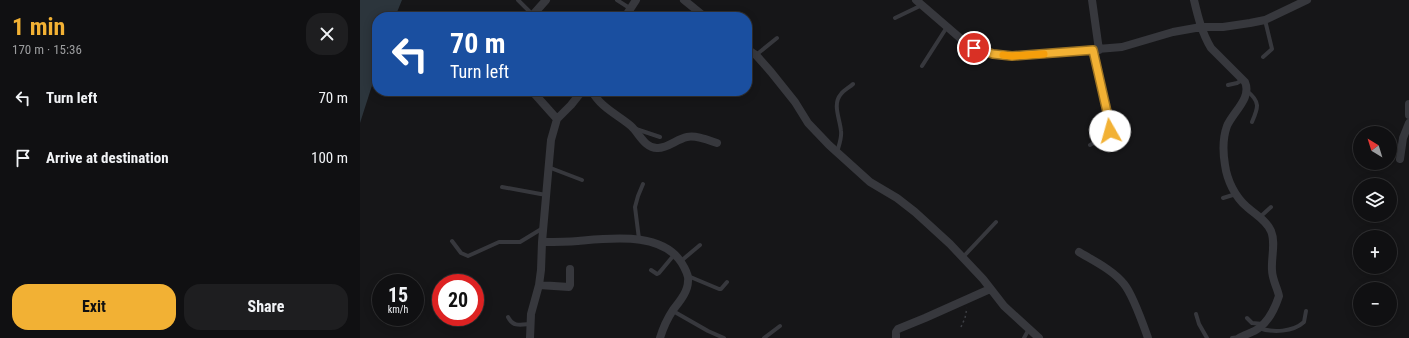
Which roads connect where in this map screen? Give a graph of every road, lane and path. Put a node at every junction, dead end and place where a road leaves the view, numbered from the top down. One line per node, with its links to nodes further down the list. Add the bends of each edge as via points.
1 (518, 0): 11 (lane)
2 (546, 0): 12 (street)
3 (617, 0): 10 (lane)
4 (636, 0): 10 (street)
5 (684, 0): 14 (street)
6 (1092, 0): 20 (street)
7 (1194, 0): 18 (street)
8 (1308, 0): 16 (street)
9 (919, 2): 15 (lane); 17 (street)
10 (630, 9): 13 (street)
11 (528, 12)
12 (536, 12)
13 (628, 12)
14 (698, 12)
15 (895, 18)
16 (1265, 20): 18 (street, via 1223,27); 23 (lane, via 1272,49)
17 (947, 27): 20 (street, via 967,44 993,54 1012,56); 24 (lane)
18 (1201, 27): 20 (street, via 1173,32 1122,48); 25 (street, via 1211,48)
19 (777, 38): 22 (lane)
20 (1096, 50): 40 (lane, via 1110,125 1108,135)
21 (752, 52): 22 (street)
22 (756, 55): 41 (street, via 808,122)
23 (1263, 57)
24 (922, 66)
25 (1242, 80): 27 (lane); 28 (street, via 1247,86)
26 (853, 84): 41 (lane, via 841,94 837,104 841,138)
27 (1228, 85)
28 (1247, 91): 35 (lane, via 1258,106); 47 (street, via 1225,134 1225,165)
29 (536, 96): 34 (street)
30 (578, 96): 34 (street)
31 (595, 96): 37 (street)
32 (1409, 104): 33 (street)
33 (1409, 115)
34 (557, 119): 43 (street, via 551,140)
35 (1252, 122)
36 (1409, 123): 42 (street, via 1403,138)
37 (633, 128): 38 (lane); 39 (street, via 645,142 657,148 687,137)
38 (660, 137)
39 (717, 143)
40 (1090, 145)
41 (837, 153): 60 (street, via 870,182 915,212)
42 (1400, 159)
43 (548, 167): 44 (lane); 48 (street)
44 (582, 180)
45 (644, 184): 54 (lane, via 635,207)
46 (502, 187): 48 (lane)
47 (1236, 194): 49 (lane); 51 (street, via 1241,202)
48 (546, 195): 53 (street)
49 (1223, 198)
50 (1271, 207): 51 (lane)
51 (1260, 217): 76 (street, via 1271,230 1274,239 1272,270 1279,296 1270,315)
52 (996, 222): 60 (lane)
53 (543, 228): 55 (lane, via 520,242 499,242 468,256 461,253); 56 (street)
54 (639, 239): 56 (street); 59 (street, via 662,246)
55 (452, 241)
56 (542, 242): 66 (street)
57 (700, 244): 61 (lane)
58 (1079, 252): 86 (street, via 1124,284 1130,292)
59 (675, 254): 61 (street); 63 (lane, via 659,273)
60 (962, 257): 67 (street)
61 (681, 262): 64 (street)
62 (570, 269): 66 (street, via 569,287)
63 (651, 270)
64 (688, 276): 65 (lane, via 719,289); 69 (street, via 687,286)
65 (727, 282)
66 (539, 285): 74 (street)
67 (990, 288): 68 (street); 78 (street, via 1004,306)
68 (969, 298): 77 (path); 83 (street, via 898,329)
69 (672, 311): 80 (street); 81 (lane)
70 (1306, 311): 76 (lane, via 1304,322 1297,326 1274,332)
71 (1196, 314): 87 (lane)
72 (508, 317): 74 (lane, via 512,323)
73 (1247, 318): 76 (lane)
74 (530, 324): 79 (street)
75 (780, 326): 82 (lane)
76 (1261, 326): 88 (street)
77 (961, 327)
78 (1029, 329): 84 (lane); 85 (street)
79 (530, 338)
80 (660, 338)
81 (724, 338)
82 (764, 338)
83 (896, 338)
84 (1024, 338)
85 (1039, 338)
86 (1148, 338)
87 (1206, 338)
88 (1237, 338)

